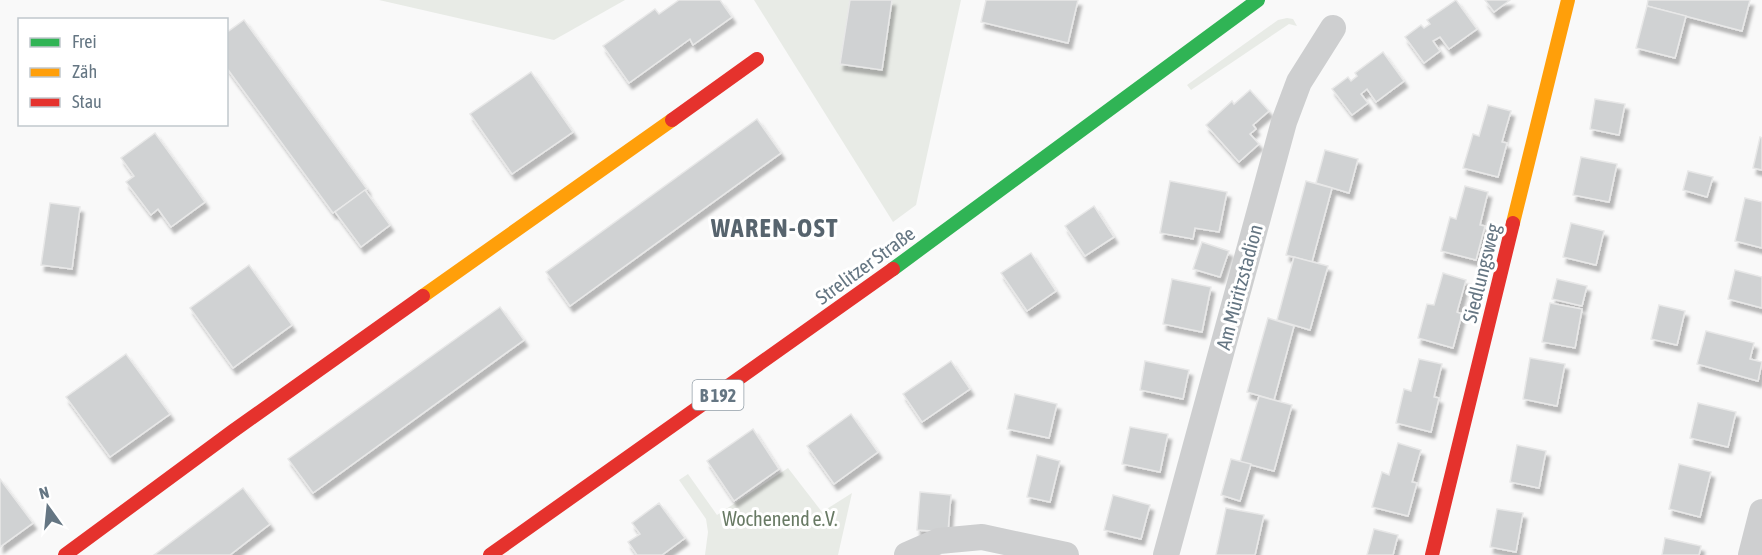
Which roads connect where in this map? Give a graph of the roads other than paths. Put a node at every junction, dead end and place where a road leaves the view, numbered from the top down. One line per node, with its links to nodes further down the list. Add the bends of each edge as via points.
1 (1258, 0): 7 (street, Strelitzer Straße / B 192, via 823,320)
2 (1568, 0): 11 (street, Siedlungsweg)
3 (1333, 28): 10 (street, Am Müritzstadion, via 1299,82 1284,122)
4 (757, 58): 6 (street)
5 (1762, 512): 12 (street)
6 (65, 555)
7 (490, 555)
8 (907, 555): 9 (street, via 939,541 982,537)
9 (1066, 555)
10 (1166, 555)
11 (1432, 555)
12 (1751, 555)

